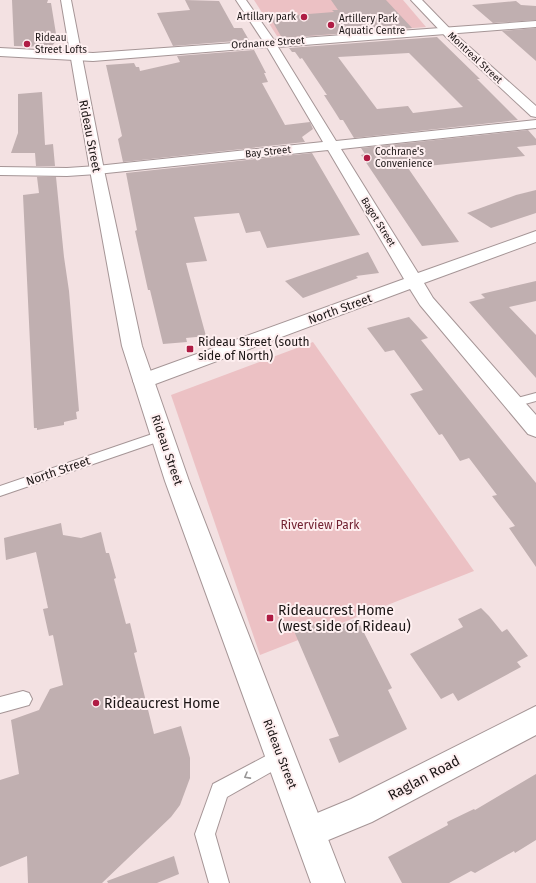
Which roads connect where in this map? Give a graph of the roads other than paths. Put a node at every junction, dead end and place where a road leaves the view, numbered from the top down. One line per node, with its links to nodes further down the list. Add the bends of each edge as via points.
1 (66, 0): 8 (street, Rideau Street)
2 (241, 0): 6 (street, Bagot Street)
3 (416, 0): 5 (street, Montreal Street)
4 (536, 24): 5 (street, Ordnance Street)
5 (446, 30): 6 (street, Ordnance Street); 9 (street, Montreal Street)
6 (270, 43): 8 (street, Ordnance Street, via 93,57); 11 (street, Bagot Street)
7 (0, 52): 8 (street, Ordnance Street)
8 (75, 56): 12 (street, Rideau Street)
9 (536, 113)
10 (536, 124): 11 (street, Bay Street)
11 (331, 146): 12 (street, Bay Street); 15 (street, Bagot Street)
12 (96, 170): 13 (street, Bay Street); 16 (street, Rideau Street, via 132,346)
13 (0, 171)
14 (536, 236): 15 (street, North Street)
15 (415, 282): 16 (street, North Street); 18 (street, Bagot Street, via 426,301)
16 (143, 381): 20 (street, Rideau Street)
17 (536, 397): 18 (lane)
18 (514, 403): 19 (street, Bagot Street)
19 (536, 429)
20 (161, 436): 21 (lane, North Street); 25 (street, Rideau Street)
21 (0, 491)
22 (23, 699): 23 (lane)
23 (0, 705)
24 (536, 720): 26 (street, Raglan Road, via 361,811)
25 (281, 757): 26 (street, Rideau Street); 27 (lane, one-way to 27, via 220,791 204,834)
26 (309, 832): 28 (street, Rideau Street)
27 (219, 883)
28 (328, 883)

